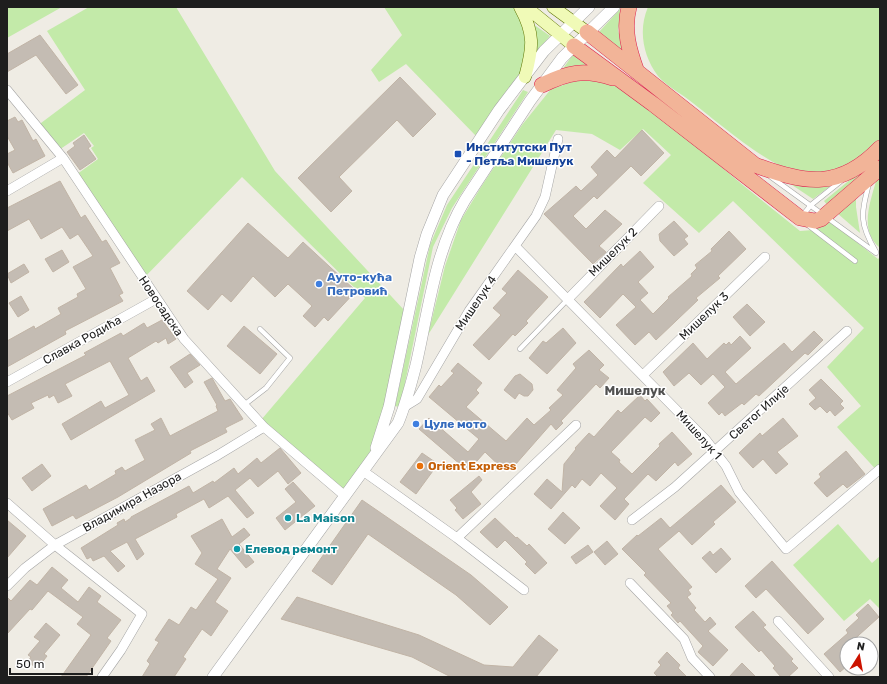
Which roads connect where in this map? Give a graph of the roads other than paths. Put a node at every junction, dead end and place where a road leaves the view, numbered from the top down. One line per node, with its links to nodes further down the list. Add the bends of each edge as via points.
1 (520, 7): 12 (main road, via 531,30 532,44)
2 (526, 7): 9 (main road)
3 (553, 7): 7 (main road)
4 (590, 7): 7 (street)
5 (614, 7): 8 (street)
6 (629, 7): 11 (highway, via 625,29)
7 (574, 22): 8 (main road); 9 (street)
8 (587, 32): 10 (street); 11 (highway)
9 (560, 35): 10 (main road); 12 (street, via 544,51)
10 (574, 46): 13 (highway); 14 (street)
11 (637, 72): 19 (highway)
12 (525, 77): 41 (street, via 499,110 443,195 435,214 420,258 389,407)
13 (622, 81): 14 (highway, via 580,72 561,76); 25 (highway)
14 (542, 85): 37 (street, via 465,200 448,231)
15 (7, 90): 18 (street, Новосадска)
16 (558, 139): 26 (street, Мишелук 4, via 546,197)
17 (880, 148): 20 (highway)
18 (63, 158): 21 (street); 29 (street, Новосадска)
19 (755, 165): 20 (highway, via 778,173 815,180); 22 (lane)
20 (870, 170): 22 (lane); 24 (highway); 24 (lane, via 862,219 866,237 876,253)
21 (7, 191)
22 (811, 205): 24 (lane); 25 (lane)
23 (659, 206): 30 (street, Мишелук 2)
24 (825, 216): 25 (highway, via 815,221)
25 (800, 218): 28 (lane)
26 (516, 246): 30 (street, Мишелук 1); 37 (street, Мишелук 4, via 469,311 417,399)
27 (765, 257): 34 (street, Мишелук 3)
28 (854, 261)
29 (156, 298): 35 (street, Славка Родића); 36 (street, Новосадска, via 184,339)
30 (568, 299): 33 (lane); 34 (street, Мишелук 1)
31 (260, 328): 36 (lane, via 290,358 266,388)
32 (847, 331): 40 (street, Светог Илије)
33 (520, 349)
34 (643, 375): 40 (street, Мишелук 1)
35 (7, 382)
36 (244, 405): 39 (street, Новосадска)
37 (404, 407): 41 (street, Мишелук 4, via 393,431)
38 (576, 425): 47 (street)
39 (264, 427): 44 (street, Новосадска); 48 (street, Владимира Назора)
40 (716, 451): 42 (street, Мишелук 1, via 739,492 786,549); 46 (street, Светог Илије)
41 (374, 456): 43 (street)
42 (880, 468)
43 (363, 472): 44 (street); 47 (street)
44 (345, 496): 54 (street)
45 (7, 503): 48 (street)
46 (632, 520)
47 (457, 538): 51 (street)
48 (55, 545): 50 (street, Владимира Назора); 53 (street, via 142,614)
49 (630, 583): 55 (street, via 684,639 692,658)
50 (7, 586)
51 (524, 590)
52 (778, 621): 56 (street)
53 (102, 677)
54 (213, 677)
55 (710, 677)
56 (829, 677)

